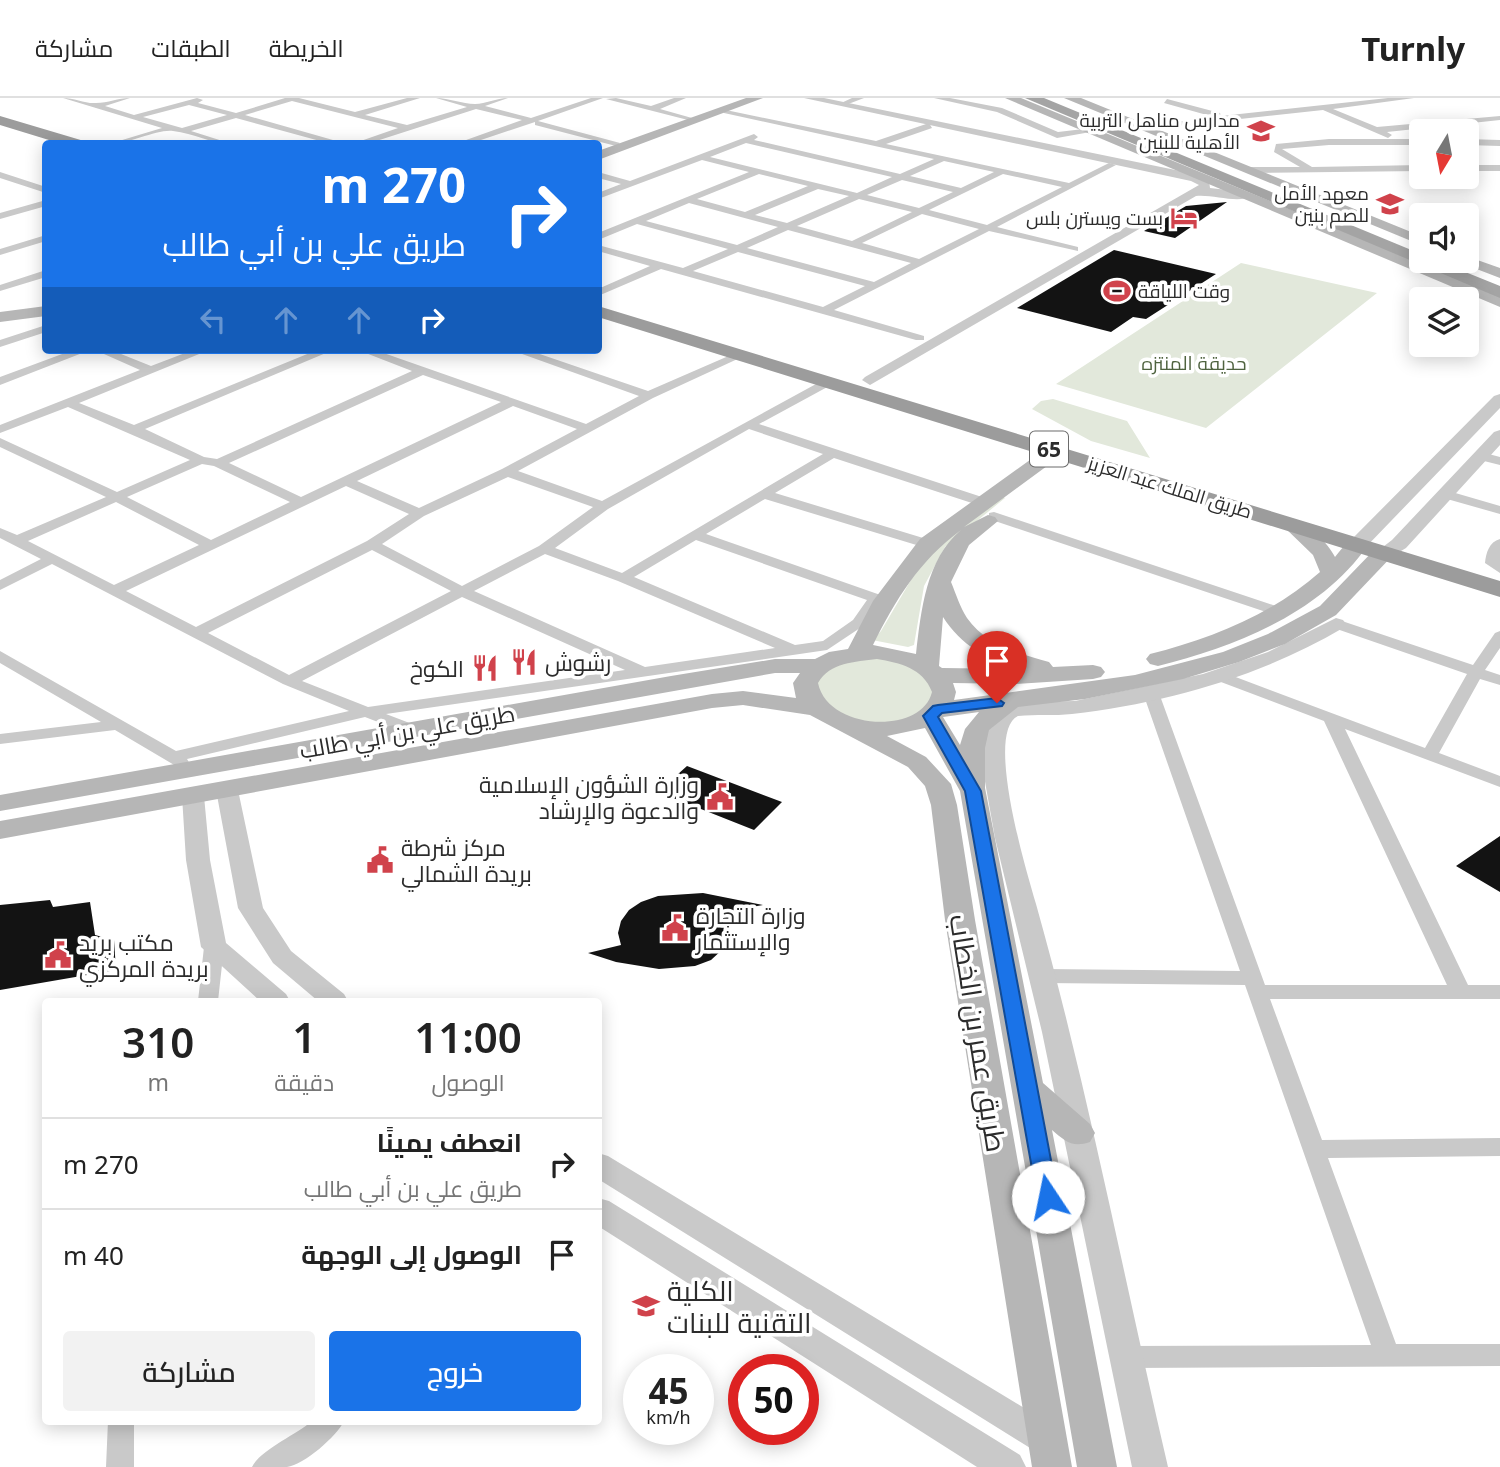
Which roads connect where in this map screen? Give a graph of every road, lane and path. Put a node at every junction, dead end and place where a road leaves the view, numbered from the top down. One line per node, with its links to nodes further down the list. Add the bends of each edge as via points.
1 (67, 98): 28 (street)
2 (126, 98): 28 (street)
3 (206, 98): 26 (street)
4 (290, 98): 34 (street); 35 (street)
5 (416, 98): 35 (street)
6 (440, 98): 29 (street)
7 (504, 98): 29 (street)
8 (599, 98): 41 (street)
9 (682, 98): 31 (street)
10 (744, 98): 37 (main road)
11 (757, 98): 33 (main road)
12 (792, 98): 43 (street)
13 (809, 98): 27 (street)
14 (860, 98): 27 (street)
15 (938, 98): 32 (street)
16 (964, 98): 32 (street)
17 (1013, 98): 24 (main road)
18 (1052, 98): 47 (main road)
19 (1068, 98): 47 (main road)
20 (1179, 98): 38 (street, via 1167,101)
21 (1366, 98): 25 (street)
22 (1410, 98): 25 (street)
23 (612, 99): 31 (street); 41 (street)
24 (1032, 102): 50 (main road); 80 (main road)
25 (1381, 102): 30 (street)
26 (190, 103): 34 (street); 36 (street)
27 (843, 104): 71 (street)
28 (96, 106): 36 (street)
29 (475, 106): 41 (street); 45 (street)
30 (1323, 108): 38 (street); 48 (street)
31 (652, 109): 37 (street)
32 (999, 110): 50 (street, via 1057,135)
33 (724, 111): 42 (street); 67 (main road)
34 (237, 114): 49 (street); 54 (street)
35 (354, 115): 45 (street)
36 (135, 117): 44 (street)
37 (688, 117): 63 (main road)
38 (1227, 117): 47 (street)
39 (1500, 118): 48 (street)
40 (0, 120): 51 (highway)
41 (535, 121): 56 (street); 57 (street); 63 (street)
42 (786, 124): 58 (street); 65 (street)
43 (929, 126): 65 (street); 70 (street)
44 (172, 128): 49 (street); 52 (street)
45 (406, 128): 55 (street)
46 (0, 129): 59 (highway)
47 (1137, 129): 76 (main road); 80 (main road)
48 (1377, 130): 60 (street)
49 (182, 131): 53 (street)
50 (1092, 131): 71 (main road)
51 (66, 140)
52 (128, 140)
53 (214, 140)
54 (329, 140)
55 (368, 140)
56 (472, 140)
57 (488, 140)
58 (744, 141): 68 (street); 82 (street)
59 (42, 142)
60 (1401, 142): 61 (street); 72 (street, via 1279,146 1283,155)
61 (1409, 142)
62 (1479, 142): 64 (street)
63 (616, 143): 66 (main road)
64 (1500, 143)
65 (877, 144): 69 (street)
66 (602, 148)
67 (602, 155)
68 (701, 157): 78 (street); 84 (street)
69 (944, 159): 77 (street); 82 (street)
70 (1112, 165): 83 (street); 86 (street)
71 (1158, 166): 83 (main road)
72 (1309, 168): 73 (street); 76 (street)
73 (1409, 168)
74 (1479, 168): 75 (street)
75 (1500, 168)
76 (1249, 170): 98 (main road)
77 (1003, 171): 86 (street); 88 (street)
78 (758, 172): 85 (street); 91 (street)
79 (0, 175): 87 (street)
80 (1225, 175): 98 (main road); 104 (main road); 116 (main road); 121 (main road)
81 (602, 176): 84 (street)
82 (901, 177): 88 (street); 90 (street)
83 (1194, 182): 107 (street); 116 (main road, via 1245,197); 140 (street)
84 (632, 184): 89 (street)
85 (817, 186): 90 (street); 94 (street)
86 (1070, 186): 99 (street)
87 (42, 189)
88 (962, 191): 93 (street)
89 (602, 195)
90 (855, 196): 93 (street); 97 (street)
91 (689, 200): 94 (street); 96 (street)
92 (42, 204): 95 (street)
93 (918, 212): 99 (street); 103 (street)
94 (746, 215): 97 (street)
95 (0, 216)
96 (636, 221): 100 (street); 105 (street)
97 (786, 226): 103 (street); 105 (street)
98 (1388, 228): 101 (main road)
99 (985, 229): 107 (street); 109 (street)
100 (602, 235)
101 (1409, 237)
102 (42, 239): 108 (street)
103 (853, 244): 109 (street)
104 (1409, 246)
105 (736, 248): 112 (street); 118 (street)
106 (602, 249): 110 (street)
107 (1074, 249): 129 (street)
108 (0, 253)
109 (920, 262): 118 (street)
110 (661, 265): 112 (street); 120 (street)
111 (1479, 265): 114 (main road)
112 (683, 272): 124 (street)
113 (1473, 273): 117 (main road)
114 (1500, 273)
115 (42, 274): 119 (street)
116 (1455, 283): 123 (main road)
117 (1500, 284)
118 (874, 285): 124 (street)
119 (0, 288)
120 (602, 291)
121 (1500, 293)
122 (602, 300): 140 (highway, طريق الملك عبد العزيز / 65)
123 (1500, 302)
124 (824, 311): 129 (street)
125 (602, 312): 137 (highway, طريق الملك عبد العزيز / 65)
126 (3, 316): 127 (main road)
127 (42, 319)
128 (42, 321): 130 (street)
129 (920, 338): 140 (street)
130 (0, 344)
131 (73, 354): 141 (street)
132 (111, 354): 138 (street)
133 (192, 354): 138 (street)
134 (317, 354): 150 (street)
135 (374, 354): 139 (street)
136 (529, 354): 143 (street)
137 (740, 354): 142 (highway, طريق الملك عبد العزيز / 65); 143 (street)
138 (150, 370): 145 (street)
139 (421, 372): 146 (street); 158 (street)
140 (862, 378): 172 (highway, طريق الملك عبد العزيز / 65)
141 (0, 381)
142 (827, 382): 147 (street); 154 (highway, طريق الملك عبد العزيز / 65)
143 (649, 395): 148 (street)
144 (1500, 399): 172 (street)
145 (66, 402): 149 (street); 150 (street)
146 (510, 403): 148 (street); 160 (street)
147 (748, 425): 153 (street); 165 (street)
148 (586, 428): 159 (street)
149 (0, 429)
150 (134, 429): 156 (street)
151 (1500, 435): 155 (street)
152 (0, 442): 163 (street)
153 (833, 453): 161 (street); 166 (street)
154 (1064, 454): 166 (main road); 169 (highway, طريق الملك عبد العزيز / 65)
155 (1481, 456): 157 (street); 162 (street)
156 (201, 460): 158 (street); 163 (street)
157 (1500, 461)
158 (218, 463): 164 (street)
159 (507, 471): 165 (street); 168 (street)
160 (347, 481): 164 (street); 168 (street)
161 (763, 494): 170 (street); 175 (street)
162 (1445, 494): 167 (street); 177 (street)
163 (116, 496): 171 (street); 176 (street)
164 (302, 503): 176 (street)
165 (603, 506): 178 (street)
166 (988, 509): 175 (main road); 185 (main road, via 962,540); 191 (street)
167 (1500, 510)
168 (419, 513): 174 (street)
169 (1292, 525): 172 (highway, طريق الملك عبد العزيز / 65); 181 (main road, via 1322,552)
170 (694, 535): 183 (street); 190 (street)
171 (7, 538): 179 (street)
172 (1362, 539): 177 (highway, طريق الملك عبد العزيز / 65); 181 (main road)
173 (1500, 543): 180 (street, via 1492,563)
174 (372, 544): 189 (street); 193 (street)
175 (928, 544): 190 (main road)
176 (210, 545): 188 (street)
177 (1392, 548): 182 (highway, طريق الملك عبد العزيز / 65); 184 (main road); 187 (highway, طريق الملك عبد العزيز / 65)
178 (544, 550): 183 (street); 189 (street)
179 (49, 560): 186 (street); 188 (street)
180 (1500, 569)
181 (1331, 572): 191 (main road)
182 (1500, 574)
183 (623, 578): 197 (street)
184 (1360, 579): 192 (main road); 196 (main road, via 1322,615)
185 (940, 583): 202 (main road, via 931,614); 204 (main road, via 955,618 986,648 1010,660)
186 (0, 586)
187 (1500, 589)
188 (116, 590): 193 (street)
189 (461, 591): 201 (street); 207 (street)
190 (880, 600): 197 (street, via 827,645); 198 (main road)
191 (1277, 611): 204 (main road, via 1235,633 1172,656)
192 (1336, 624): 195 (street); 203 (street)
193 (196, 632): 207 (street)
194 (1500, 636): 203 (street)
195 (1306, 642): 196 (main road); 205 (street, via 1256,666)
196 (1260, 646): 209 (main road)
197 (795, 651): 201 (street)
198 (858, 653): 200 (main road, طريق علي بن أبي طالب); 202 (main road, طريق علي بن أبي طالب, via 895,655)
199 (0, 656): 215 (street)
200 (816, 666): 208 (main road, طريق علي بن أبي طالب, via 775,666); 211 (main road, via 805,685)
201 (640, 671): 208 (street); 212 (street)
202 (932, 671): 204 (main road, via 1016,677); 213 (main road, via 944,692)
203 (1476, 672): 206 (street); 219 (street)
204 (1074, 675)
205 (1219, 676): 209 (street); 214 (street)
206 (1500, 680)
207 (289, 681): 212 (street)
208 (671, 683): 217 (main road, طريق علي بن أبي طالب)
209 (1148, 687): 210 (main road); 228 (street, via 1062,709 1016,710 998,721 993,749 1004,834); 229 (street)
210 (1043, 696): 213 (main road); 223 (main road, via 1004,707 979,723 973,734)
211 (814, 708): 216 (main road, طريق علي بن أبي طالب); 222 (main road, طريق علي بن أبي طالب, via 743,698 712,701)
212 (365, 712): 217 (street); 220 (street)
213 (934, 713): 216 (main road, via 895,729); 223 (main road, طريق عمر بن الخطاب)
214 (1331, 718): 219 (street); 230 (street)
215 (116, 725): 218 (street); 220 (street)
216 (852, 727): 246 (main road, طريق عمر بن الخطاب, via 917,762 938,784 944,805)
217 (414, 731): 220 (main road, طريق علي بن أبي طالب)
218 (0, 739)
219 (1429, 755): 221 (street)
220 (178, 764): 225 (main road, طريق علي بن أبي طالب)
221 (1500, 782)
222 (227, 790): 224 (main road, طريق علي بن أبي طالب); 234 (street, via 251,908 282,957)
223 (973, 791): 235 (main road, طريق عمر بن الخطاب)
224 (193, 796): 226 (main road, طريق علي بن أبي طالب); 227 (street, via 198,860)
225 (0, 803)
226 (0, 831)
227 (214, 947): 232 (street); 233 (street)
228 (1044, 976): 229 (street); 236 (street)
229 (1255, 985): 230 (street); 238 (street)
230 (1461, 992): 231 (street)
231 (1500, 992)
232 (208, 998)
233 (273, 998)
234 (331, 998)
235 (1028, 1089): 236 (main road); 250 (main road, طريق عمر بن الخطاب)
236 (1078, 1133): 243 (street)
237 (1500, 1147): 238 (street)
238 (1313, 1149): 241 (street)
239 (603, 1173): 246 (street)
240 (602, 1213): 249 (street)
241 (1387, 1355): 242 (street); 243 (street)
242 (1500, 1355)
243 (1126, 1357): 251 (street)
244 (121, 1425): 247 (street)
245 (326, 1425): 248 (street)
246 (1050, 1453)
247 (120, 1467)
248 (266, 1467)
249 (1008, 1467)
250 (1097, 1467)
251 (1150, 1467)

